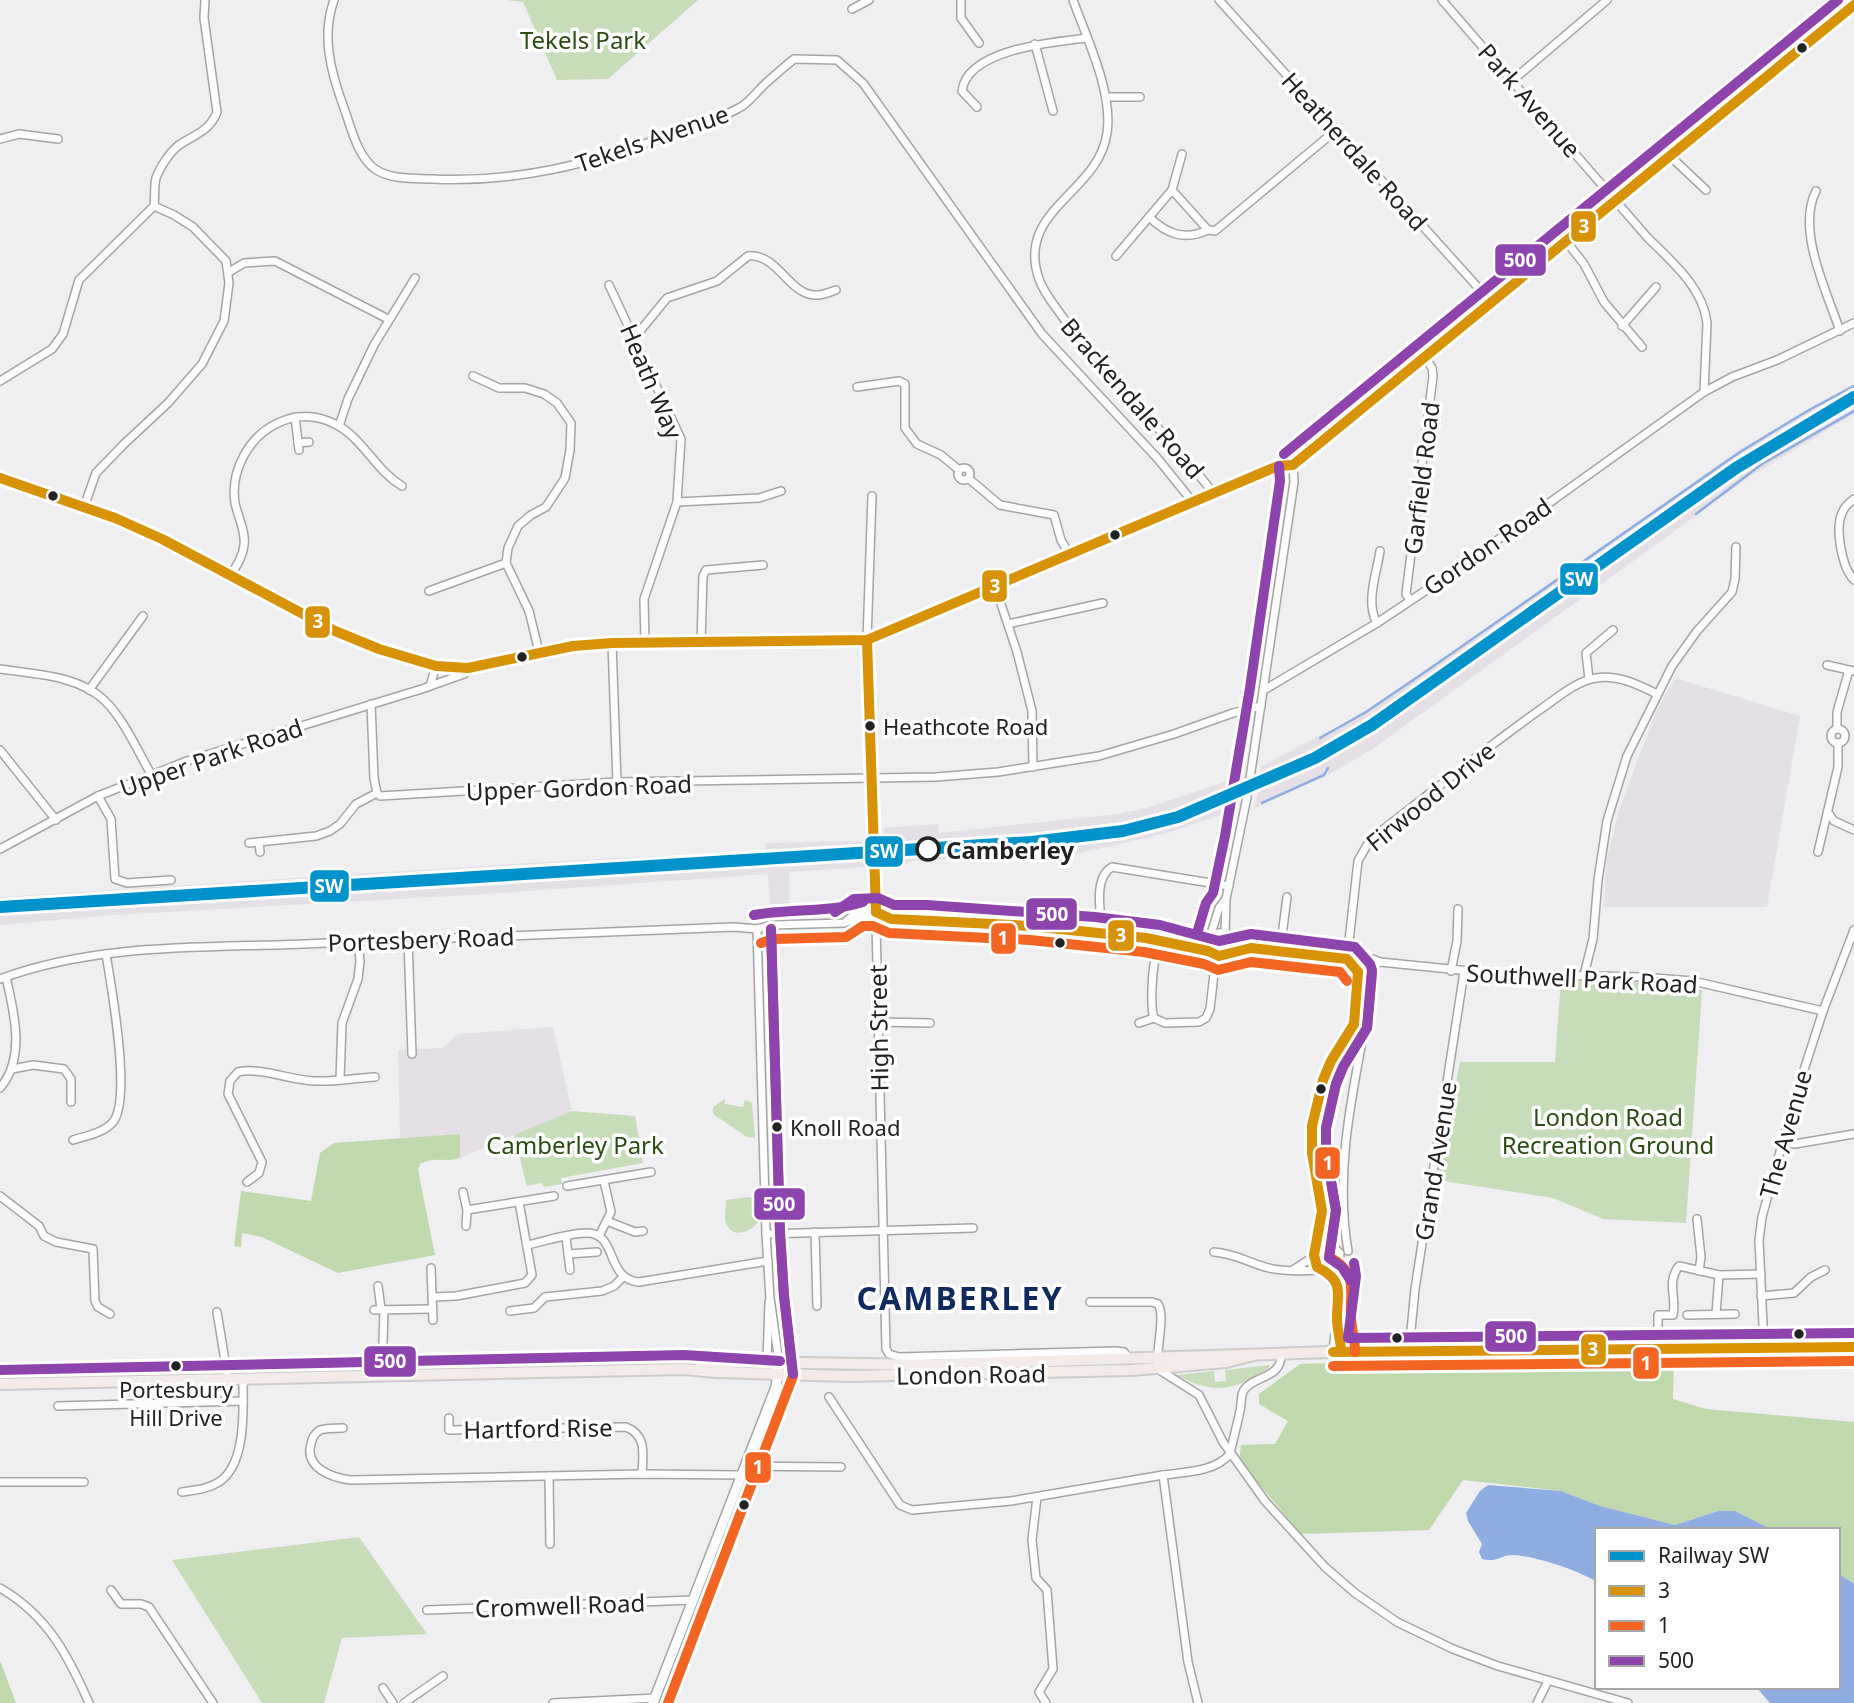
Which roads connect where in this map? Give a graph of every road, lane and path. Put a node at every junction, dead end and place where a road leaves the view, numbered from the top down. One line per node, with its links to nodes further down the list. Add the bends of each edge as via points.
1 (205, 0): 28 (street, via 217,112 205,131 176,147 165,162 156,179)
2 (334, 0): 60 (street, Tekels Avenue, via 327,31 330,69 358,146 377,170 402,178 503,179 611,157 741,107 794,59 836,60 863,83 1042,334)
3 (869, 0): 10 (street)
4 (961, 0): 12 (street, via 961,18)
5 (1073, 0): 11 (street, Brackendale Road)
6 (1219, 0): 19 (street, Heatherdale Road)
7 (1442, 0): 14 (street, Park Avenue)
8 (1607, 0): 14 (street)
9 (1854, 5): 23 (street)
10 (852, 9)
11 (1087, 38): 13 (street); 15 (street, Brackendale Road)
12 (979, 43)
13 (1035, 44): 17 (street, via 987,60 967,78 962,91); 18 (street)
14 (1513, 80): 27 (street, Park Avenue)
15 (1106, 97): 16 (street); 57 (street, Brackendale Road, via 1107,132 1102,152 1084,180 1042,224 1034,261 1040,281 1082,344 1187,458)
16 (1140, 97)
17 (977, 107)
18 (1054, 111)
19 (1335, 131): 30 (street, via 1215,231); 38 (street, Heatherdale Road)
20 (0, 139): 21 (street, via 19,134)
21 (58, 139)
22 (1182, 154): 24 (street)
23 (1670, 156): 25 (street); 27 (street)
24 (1172, 190): 29 (street); 30 (street)
25 (1706, 190)
26 (1816, 191): 42 (street, via 1808,221)
27 (1617, 200): 31 (street); 49 (street, Park Avenue, via 1695,290 1706,314)
28 (155, 206): 33 (street, via 193,227 226,261); 47 (street, via 79,280 63,334 52,349)
29 (1149, 217): 30 (street, via 1171,234 1195,236); 32 (street)
30 (1208, 230)
31 (1566, 240): 38 (street); 41 (street)
32 (1115, 256)
33 (229, 272): 39 (street, via 244,263 275,261); 62 (street, via 224,321 202,364 96,473)
34 (415, 278): 39 (street)
35 (610, 285): 43 (street, Heath Way)
36 (1656, 287): 41 (street)
37 (836, 290): 43 (street, via 813,295 802,291 762,257 748,256 717,281 667,298)
38 (1492, 303): 45 (street)
39 (388, 319): 51 (street)
40 (1854, 323): 42 (street, Gordon Road)
41 (1622, 326): 44 (street)
42 (1840, 331): 49 (street, Gordon Road)
43 (635, 337): 61 (street, Heath Way, via 681,439)
44 (1643, 347)
45 (1425, 357): 53 (street); 72 (street, Garfield Road, via 1433,376 1406,594)
46 (473, 376): 66 (street, via 499,388 544,394 571,423 565,478 546,507 518,526)
47 (0, 381)
48 (857, 387): 65 (street, via 905,384 905,428 917,443 959,470 968,470 968,478 1000,505 1054,515)
49 (1704, 392): 72 (street, Gordon Road)
50 (295, 417): 51 (street, via 316,416); 52 (street, via 299,446); 68 (street, via 275,424 246,448 234,500 245,543)
51 (339, 426): 55 (street)
52 (309, 442)
53 (1293, 465): 57 (street, via 1278,466); 91 (street)
54 (0, 478): 62 (street)
55 (402, 486)
56 (781, 491): 61 (street, via 759,498)
57 (1213, 494): 60 (street)
58 (872, 496): 78 (street)
59 (1852, 500): 69 (street, via 1840,520 1845,570)
60 (1192, 501): 65 (street)
61 (677, 502): 80 (street, Heath Way, via 644,599)
62 (84, 507): 68 (street, via 162,539)
63 (1736, 547): 92 (street, via 1732,592 1683,649)
64 (1380, 551): 75 (street, via 1371,603)
65 (1069, 554): 70 (street)
66 (506, 563): 71 (street); 82 (street, via 529,611)
67 (763, 565): 81 (street, via 706,570)
68 (231, 575): 84 (street, via 335,631)
69 (1854, 580)
70 (995, 586): 76 (street); 78 (street)
71 (429, 591)
72 (1410, 600): 75 (street, Gordon Road)
73 (1103, 603): 76 (street)
74 (143, 616): 90 (street)
75 (1377, 623): 91 (street, Gordon Road)
76 (1008, 624): 96 (street, via 1032,710)
77 (1613, 631): 88 (street, via 1586,653)
78 (867, 640): 81 (street, Upper Park Road); 98 (street)
79 (612, 643): 80 (street, Upper Park Road); 82 (street, Upper Park Road); 99 (street)
80 (645, 643): 81 (street, Upper Park Road)
81 (701, 643)
82 (539, 652): 85 (street, Upper Park Road)
83 (1827, 665): 87 (street)
84 (436, 666): 85 (street); 89 (street)
85 (468, 668): 89 (street, Upper Park Road, via 464,674)
86 (0, 669): 90 (street, via 51,677)
87 (1852, 671): 104 (street, via 1837,712 1837,729 1845,737 1838,743)
88 (1589, 679): 92 (street, via 1624,680); 135 (street, Firwood Drive, via 1520,724 1367,845 1358,861)
89 (430, 685): 93 (street, Upper Park Road)
90 (89, 690): 97 (street, via 104,700 119,720)
91 (1264, 690): 94 (street)
92 (1657, 694): 140 (street, via 1627,755 1607,821 1593,939)
93 (371, 704): 97 (street, Upper Park Road); 101 (street)
94 (1261, 706): 96 (street, Upper Gordon Road, via 1128,749); 100 (street)
95 (0, 750): 105 (street)
96 (1033, 767): 98 (street, Upper Gordon Road)
97 (151, 774): 102 (street, Upper Park Road)
98 (872, 779): 99 (street, Upper Gordon Road); 119 (street)
99 (618, 782): 101 (street, Upper Gordon Road)
100 (1249, 785)
101 (377, 793): 107 (street, via 356,804 330,831)
102 (98, 796): 105 (street, Upper Park Road); 112 (street, via 111,819 115,879 127,883)
103 (1247, 797): 113 (street)
104 (1829, 813): 106 (street, via 1833,821); 111 (street)
105 (56, 820): 109 (street, Upper Park Road)
106 (1854, 830)
107 (259, 842): 108 (street); 110 (street)
108 (249, 843)
109 (0, 849)
110 (260, 852)
111 (1818, 852)
112 (171, 880)
113 (1229, 886): 115 (street); 116 (street, via 1112,867 1102,876)
114 (1287, 897): 131 (street)
115 (1226, 899): 125 (street); 126 (street)
116 (1098, 906): 120 (street); 122 (street)
117 (926, 908): 119 (street, Portesbery Road, via 903,906); 120 (street, Portesbery Road); 121 (street)
118 (1458, 909): 137 (street)
119 (876, 912): 121 (street, via 891,919); 123 (street, Portesbery Road, via 844,923); 145 (street, High Street)
120 (1090, 918): 122 (street, Portesbery Road)
121 (926, 919): 129 (street, via 1093,931)
122 (1101, 919): 125 (street, Portesbery Road)
123 (757, 929): 127 (street, Portesbery Road); 176 (street)
124 (1854, 930): 143 (street, The Avenue)
125 (1210, 936): 126 (street, via 1218,932); 133 (street, via 1206,945)
126 (1227, 937): 130 (street, Southwell Park Road); 132 (street)
127 (408, 940): 128 (street, Portesbery Road); 150 (street)
128 (358, 942): 134 (street, Portesbery Road); 153 (street, via 358,979 342,1023)
129 (1173, 944): 133 (street); 144 (street, via 1157,953)
130 (1251, 948): 131 (street, Southwell Park Road); 132 (street, Southwell Park Road)
131 (1280, 951): 135 (street, Southwell Park Road)
132 (1228, 952): 133 (street)
133 (1212, 953): 144 (street, via 1210,1009 1203,1020 1165,1023)
134 (106, 954): 141 (street, Portesbery Road); 157 (street, via 119,1050 118,1113 97,1132)
135 (1349, 961): 136 (street, Southwell Park Road); 138 (street)
136 (1380, 962): 137 (street, Southwell Park Road); 138 (street)
137 (1451, 971): 139 (street, Southwell Park Road)
138 (1358, 972): 148 (street)
139 (1464, 972): 140 (street, Southwell Park Road); 216 (street, Grand Avenue)
140 (1584, 975): 143 (street, Southwell Park Road, via 1693,981)
141 (3, 978): 151 (street, via 13,1007 16,1045)
142 (1371, 994): 149 (street)
143 (1823, 1011): 158 (street, The Avenue)
144 (1154, 1018): 147 (street)
145 (878, 1022): 146 (street); 173 (street, High Street)
146 (930, 1023)
147 (1139, 1023)
148 (1350, 1033): 149 (street); 170 (street, via 1331,1060 1312,1126)
149 (1363, 1041): 181 (street, via 1345,1161)
150 (412, 1054)
151 (12, 1069): 154 (street); 155 (street, via 33,1065 64,1069 71,1079)
152 (375, 1077): 153 (street)
153 (340, 1080): 161 (street, via 300,1080 256,1070 232,1077 228,1094 262,1162 259,1173)
154 (0, 1088)
155 (71, 1102)
156 (1854, 1134): 158 (street, via 1795,1144)
157 (73, 1140)
158 (1781, 1142): 194 (street, The Avenue, via 1762,1217)
159 (652, 1172): 160 (street)
160 (604, 1181): 162 (street); 169 (street, via 611,1212)
161 (247, 1182)
162 (567, 1186)
163 (463, 1192): 167 (street)
164 (0, 1196): 207 (street, via 39,1226 44,1236 93,1249 95,1301)
165 (554, 1196): 166 (street)
166 (519, 1202): 167 (street); 180 (street)
167 (467, 1210): 171 (street)
168 (1698, 1219): 193 (street)
169 (607, 1221): 174 (street); 177 (street)
170 (1322, 1221): 179 (street); 184 (street)
171 (466, 1226)
172 (973, 1228): 173 (street)
173 (883, 1230): 175 (street); 218 (street, High Street)
174 (643, 1231)
175 (815, 1232): 176 (street); 202 (street)
176 (766, 1234): 186 (street)
177 (599, 1236): 178 (street); 196 (street)
178 (566, 1237): 180 (street); 185 (street)
179 (1330, 1244): 184 (street); 187 (street, via 1339,1251)
180 (527, 1245): 200 (street, via 533,1275 525,1283)
181 (1348, 1251)
182 (597, 1252): 185 (street)
183 (1214, 1252): 190 (street, via 1240,1256 1271,1269)
184 (1314, 1253): 190 (street); 191 (street, via 1315,1265)
185 (568, 1254): 189 (street)
186 (768, 1261): 196 (street, via 639,1282); 221 (street, via 767,1312)
187 (1339, 1264): 191 (street); 198 (street)
188 (431, 1268): 200 (street)
189 (570, 1270)
190 (1293, 1270): 191 (street)
191 (1324, 1270): 198 (street)
192 (1825, 1270): 199 (street, via 1811,1276 1794,1293)
193 (1699, 1271): 195 (street); 212 (street, via 1679,1266 1674,1272 1673,1315 1658,1315)
194 (1761, 1274): 195 (street); 199 (street, The Avenue)
195 (1718, 1275): 208 (street)
196 (623, 1277): 205 (street, via 601,1291 545,1297 534,1308)
197 (378, 1286): 204 (street)
198 (1339, 1288): 217 (street)
199 (1762, 1296): 214 (street, The Avenue)
200 (433, 1297): 203 (street)
201 (1090, 1302): 222 (street, via 1152,1302 1161,1307)
202 (817, 1306)
203 (432, 1309): 204 (street); 211 (street)
204 (380, 1310): 213 (street)
205 (510, 1311)
206 (216, 1312): 226 (street)
207 (110, 1314)
208 (1716, 1314): 209 (street); 210 (street)
209 (1735, 1314)
210 (1687, 1315)
211 (433, 1320)
212 (1658, 1329)
213 (383, 1342)
214 (1764, 1346): 215 (main road, London Road); 216 (main road, London Road)
215 (1854, 1347)
216 (1409, 1351): 217 (main road, London Road)
217 (1337, 1352): 219 (main road, London Road)
218 (889, 1354): 220 (street, London Road, via 1116,1351)
219 (1281, 1354): 222 (main road, London Road); 233 (street, via 1279,1366 1245,1388 1241,1425)
220 (1129, 1359): 221 (main road, London Road, via 925,1365); 222 (main road, London Road)
221 (773, 1362): 223 (main road, London Road); 224 (street)
222 (1157, 1363): 224 (main road, London Road, via 858,1376); 233 (street, via 1199,1395)
223 (687, 1369): 224 (main road, London Road); 225 (main road, London Road)
224 (774, 1374): 235 (street, via 774,1391)
225 (243, 1378): 226 (main road, London Road); 229 (street)
226 (228, 1379): 227 (main road, London Road)
227 (0, 1384)
228 (829, 1397): 242 (street, via 900,1505 912,1510)
229 (243, 1401): 230 (street); 241 (street, via 233,1466 208,1488)
230 (58, 1406)
231 (449, 1418): 236 (street, Hartford Rise, via 449,1430 626,1427 639,1435 643,1445)
232 (343, 1428): 238 (street, via 321,1430 310,1444 315,1465 341,1479)
233 (1230, 1454): 237 (street, via 1205,1469); 249 (street, via 1297,1538 1355,1593 1398,1622 1453,1649)
234 (841, 1467): 235 (street)
235 (743, 1470): 236 (street); 246 (street)
236 (642, 1474): 238 (street)
237 (1163, 1475): 242 (street); 258 (street, via 1186,1648)
238 (549, 1476): 243 (street)
239 (0, 1482): 240 (street)
240 (84, 1482)
241 (182, 1492)
242 (1037, 1497): 257 (street, via 1032,1540 1036,1578 1046,1590 1053,1669 1039,1692)
243 (550, 1544)
244 (0, 1588): 252 (street, via 47,1627 69,1658)
245 (111, 1590): 253 (street, via 123,1607 149,1607)
246 (693, 1600): 247 (street, Cromwell Road); 251 (street)
247 (427, 1610)
248 (443, 1676): 255 (street)
249 (1548, 1681): 259 (street); 260 (street)
250 (383, 1688): 254 (street)
251 (654, 1701): 256 (street)
252 (89, 1703)
253 (212, 1703)
254 (393, 1703)
255 (404, 1703)
256 (552, 1703)
257 (1046, 1703)
258 (1198, 1703)
259 (1537, 1703)
260 (1628, 1703)

